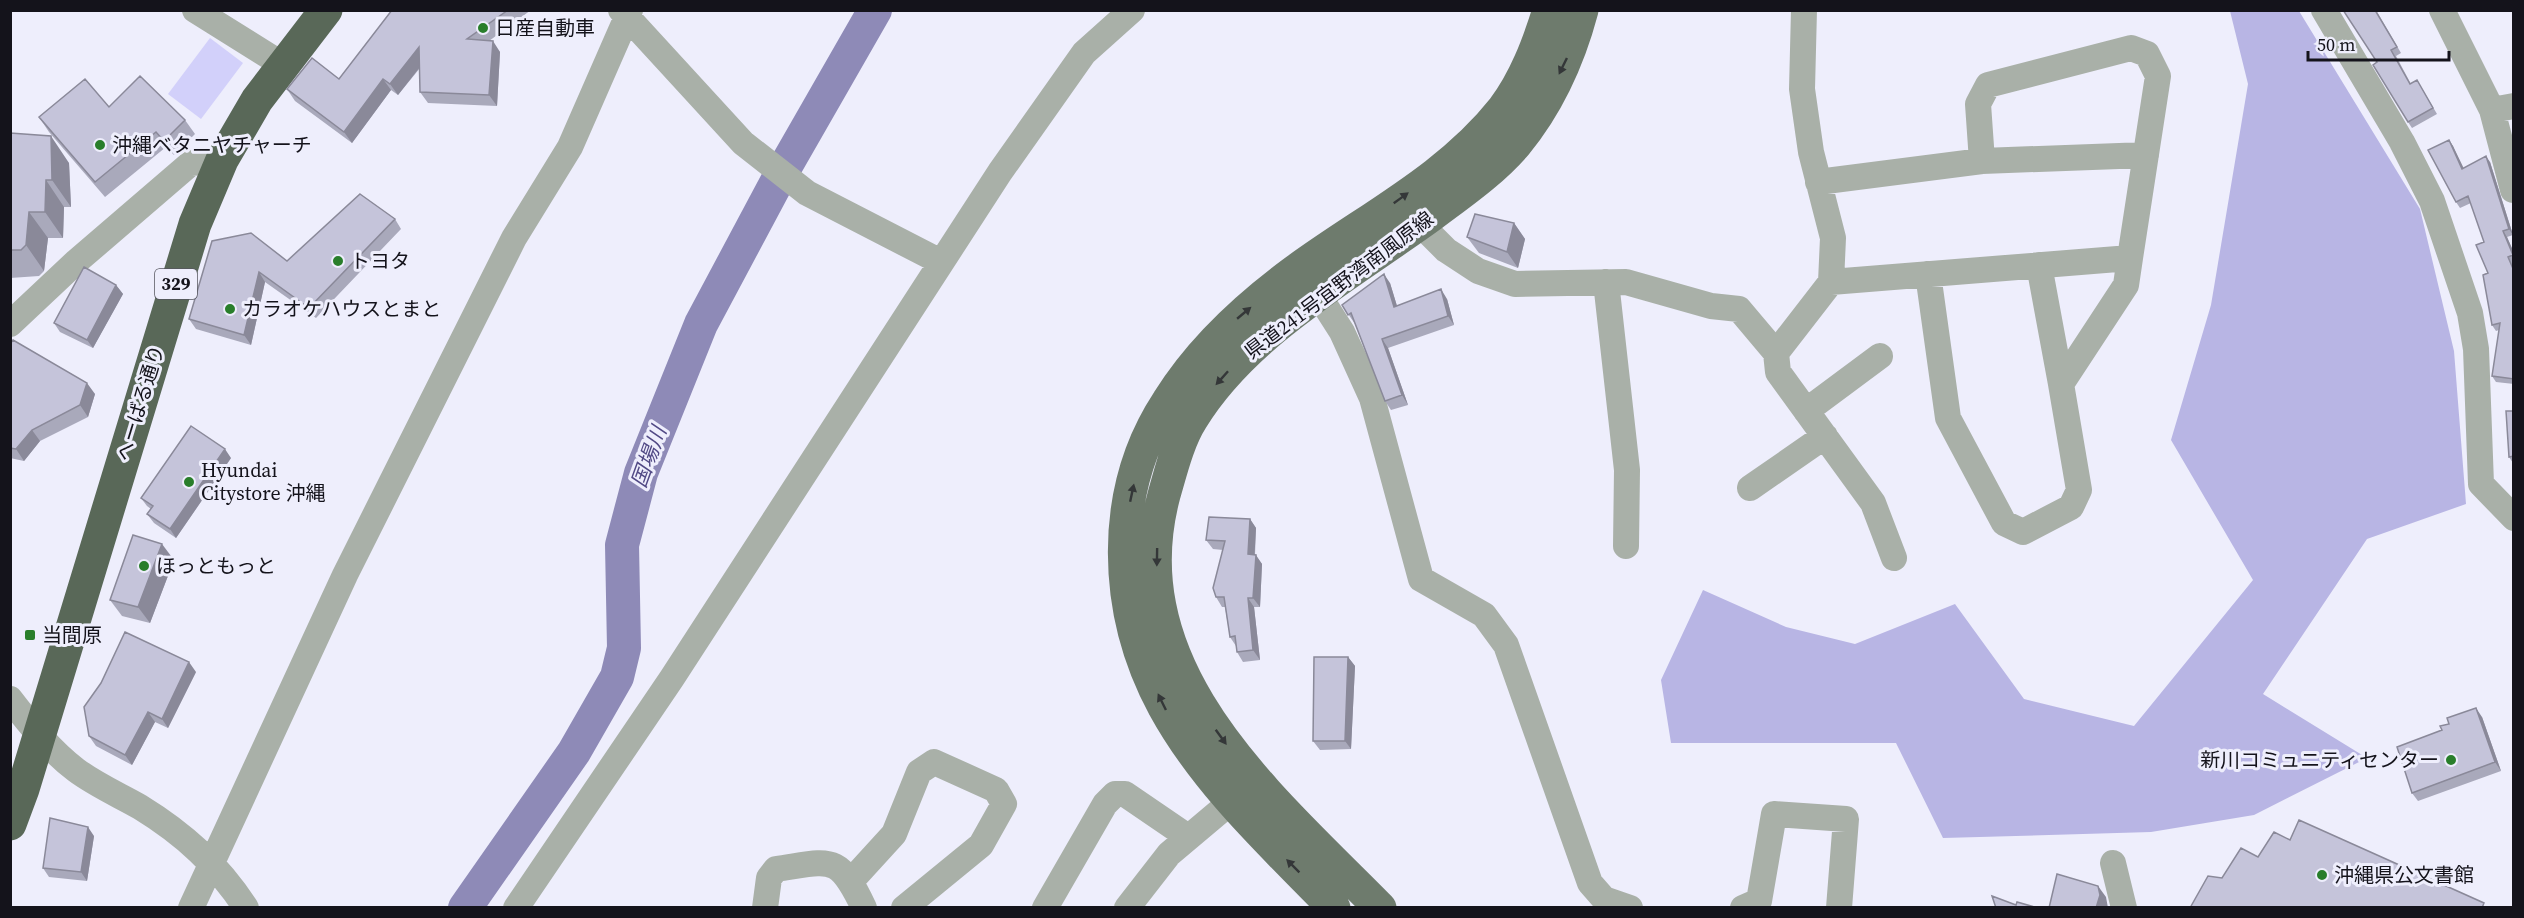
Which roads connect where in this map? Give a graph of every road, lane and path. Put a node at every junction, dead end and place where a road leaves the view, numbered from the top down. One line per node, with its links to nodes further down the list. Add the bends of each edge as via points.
1 (195, 10): 10 (street)
2 (326, 10): 10 (highway, へーばる通り / 329)
3 (1132, 10): 19 (street, via 1084,53)
4 (1549, 10): 37 (main road, 県道241号宜野湾南風原線, one-way to 4, via 1199,760 1164,707 1140,654 1127,601 1123,554 1139,458 1167,402 1196,363 1238,318 1291,274 1454,160 1503,109 1535,52)
5 (1582, 10): 17 (main road, 県道241号宜野湾南風原線, one-way to 17, via 1571,49 1548,98 1515,144 1476,183)
6 (1804, 10): 15 (street, via 1802,89)
7 (2324, 10): 32 (street, via 2432,201 2470,313 2476,349 2481,484)
8 (2442, 10): 11 (street)
9 (626, 13): 19 (street, via 752,150 807,193); 40 (street, via 570,147 514,238 345,575)
10 (283, 65): 13 (highway, へーばる通り / 329)
11 (2503, 108): 16 (street)
12 (2146, 155): 14 (street); 14 (street, via 2158,76 2147,54 2131,48 1988,85 1978,104); 18 (street)
13 (222, 160): 25 (street, via 191,163); 36 (highway, へーばる通り / 329, via 191,236)
14 (1982, 161): 15 (street)
15 (1818, 182): 23 (street, via 1833,238)
16 (2513, 190)
17 (1420, 224): 22 (street, via 1446,250 1478,270 1515,284); 24 (main road, 県道241号宜野湾南風原線)
18 (2130, 258): 20 (street); 28 (street, via 2126,285)
19 (941, 262): 45 (street, via 672,678)
20 (2039, 266): 21 (street); 28 (street)
21 (1928, 274): 23 (street); 28 (street, via 1948,418 2004,523 2023,532 2071,507 2079,490)
22 (1606, 282): 26 (street, via 1626,282 1711,306 1739,309); 33 (street, via 1627,471)
23 (1831, 282): 26 (street)
24 (1319, 296): 37 (main road, 県道241号宜野湾南風原線, one-way to 37, via 1262,339 1221,378 1190,422 1157,523 1156,582 1166,632 1179,671); 53 (street, via 1342,332 1372,398 1421,579 1484,615 1506,645 1590,883 1604,899)
25 (10, 324)
26 (1776, 353): 29 (street, via 1778,372)
27 (1880, 356): 29 (street)
28 (2061, 384)
29 (1806, 411): 30 (street)
30 (1825, 436): 31 (street); 34 (street, via 1873,503)
31 (1750, 488)
32 (2514, 518)
33 (1626, 546)
34 (1894, 558)
35 (10, 699): 36 (street)
36 (39, 734): 38 (highway, へーばる通り / 329); 40 (street, via 76,770 168,826)
37 (1244, 790): 39 (street); 51 (main road, 県道241号宜野湾南風原線, one-way to 37); 52 (main road, 県道241号宜野湾南風原線)
38 (10, 824)
39 (1188, 837): 49 (street, via 1125,794 1115,794 1105,804); 50 (street, via 1169,854)
40 (213, 863): 43 (street); 44 (street)
41 (2113, 863): 56 (street)
42 (852, 880): 46 (street, via 835,865 824,862 776,869 769,878); 47 (street); 48 (street, via 894,834 919,772 934,762 996,790 1004,804 981,845)
43 (191, 908)
44 (246, 908)
45 (516, 908)
46 (765, 908)
47 (864, 908)
48 (904, 908)
49 (1045, 908)
50 (1127, 908)
51 (1334, 908)
52 (1380, 908)
53 (1630, 908)
54 (1743, 908): 55 (street, via 1759,901 1774,814 1846,819)
55 (1839, 908)
56 (2124, 908)

